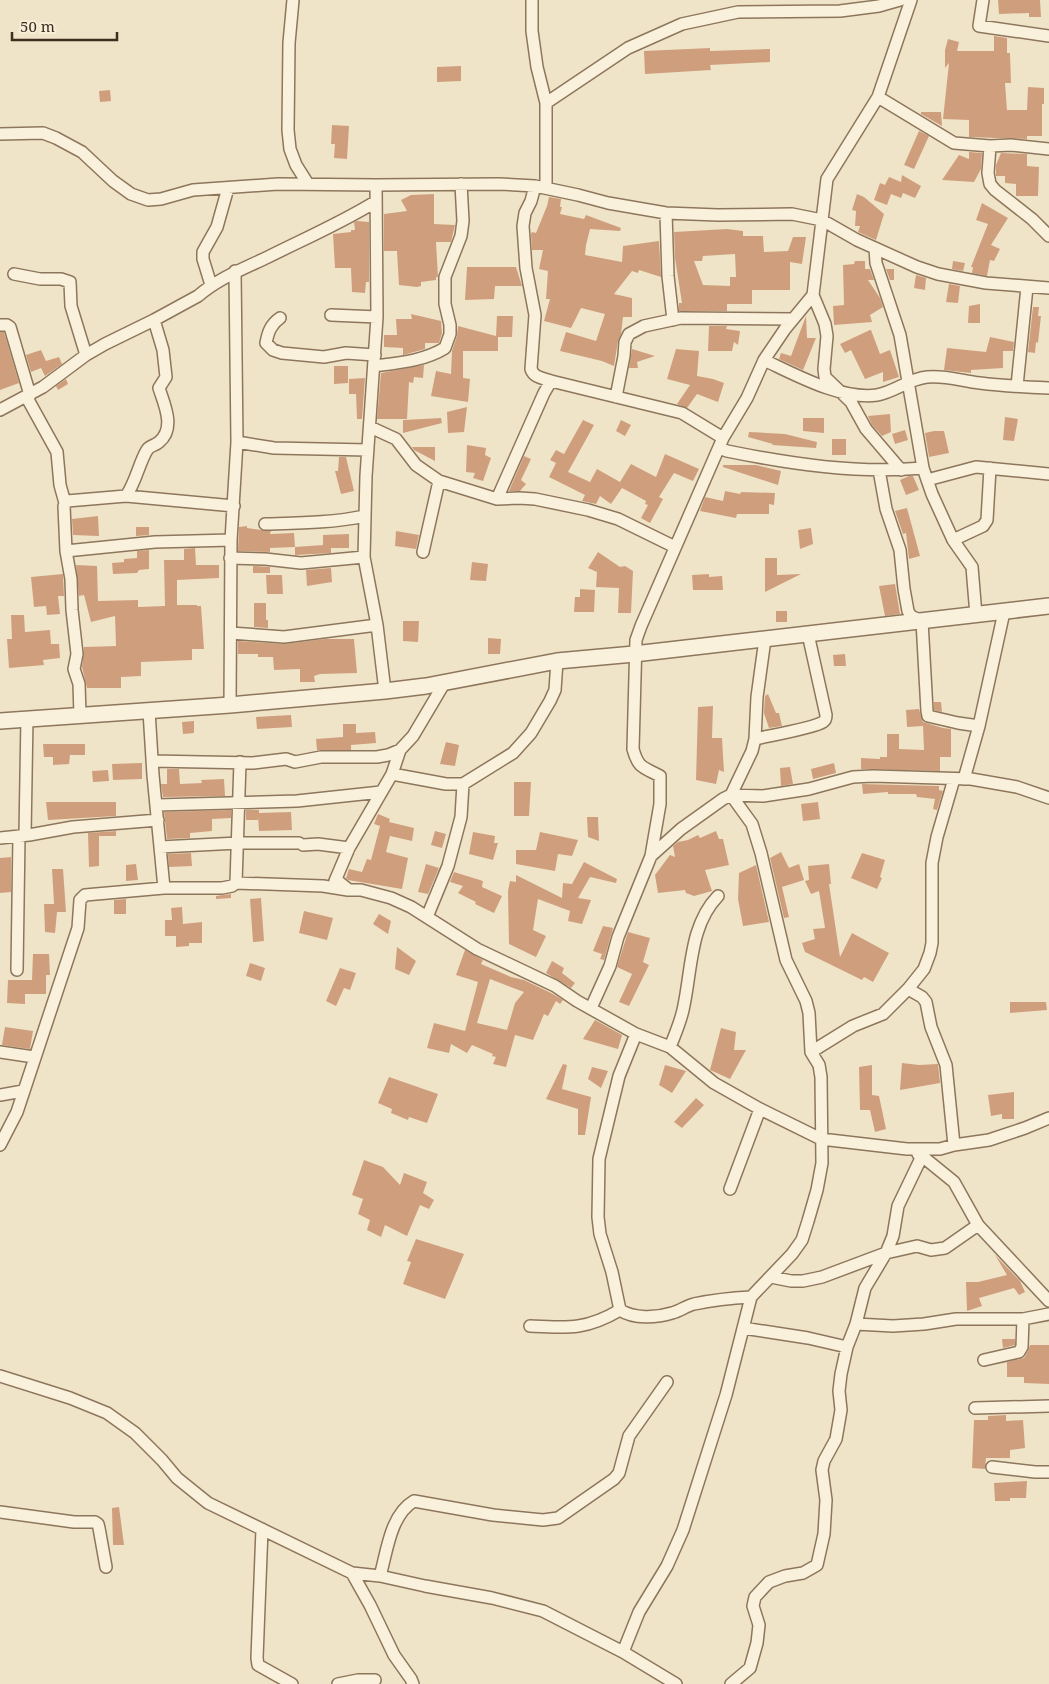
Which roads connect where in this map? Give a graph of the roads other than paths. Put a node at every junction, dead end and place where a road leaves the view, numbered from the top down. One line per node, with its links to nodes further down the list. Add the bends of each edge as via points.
1 (293, 0): 12 (street, via 288,130 290,149)
2 (532, 0): 8 (street, via 533,40)
3 (900, 0): 8 (street, via 840,11 738,12 682,24 628,48)
4 (911, 0): 7 (street)
5 (983, 0): 6 (street, via 979,26)
6 (1049, 36)
7 (878, 97): 10 (street, via 954,143); 19 (street, via 827,179)
8 (546, 103): 15 (street)
9 (0, 134): 16 (street, via 43,134 56,138 82,152 132,194 148,200 193,190)
10 (990, 146): 11 (street); 20 (street, via 990,184)
11 (1049, 149)
12 (308, 184): 14 (street); 16 (street)
13 (461, 184): 14 (street); 15 (street); 36 (street, via 461,236 445,277 445,304 450,325 446,348 406,362)
14 (376, 185): 17 (street)
15 (541, 187): 18 (street, via 608,204); 38 (street, via 531,201 523,226 526,268 535,315 531,369 535,376)
16 (228, 188): 24 (street, via 217,227 203,252)
17 (375, 202): 22 (street, via 344,221); 29 (street)
18 (666, 212): 19 (street, via 792,214); 33 (street)
19 (822, 220): 21 (street); 27 (street)
20 (1049, 236)
21 (875, 248): 25 (street, via 938,274); 39 (street, via 876,263 900,336)
22 (235, 271): 24 (street); 47 (street)
23 (14, 274): 35 (street, via 70,282 71,306)
24 (211, 285): 32 (street, via 198,296)
25 (1027, 287): 26 (street); 40 (street)
26 (1049, 288)
27 (813, 295): 31 (street); 42 (street, via 827,336 824,374)
28 (331, 315): 29 (street)
29 (377, 317): 36 (street)
30 (280, 318): 36 (street, via 273,323 267,336 266,343 273,350 324,357 346,353)
31 (792, 318): 33 (street); 37 (street)
32 (154, 320): 35 (street); 57 (street, via 164,357 166,378 159,388 168,419 166,432 159,443 146,451)
33 (672, 320): 44 (street, via 644,326 629,334)
34 (0, 325): 43 (street, via 10,327)
35 (86, 355): 43 (street, via 43,388)
36 (374, 360): 46 (street)
37 (764, 360): 42 (street); 48 (street)
38 (552, 381): 44 (street); 58 (street)
39 (908, 383): 40 (street, via 927,377); 42 (street, via 877,395); 50 (street)
40 (1017, 386): 41 (street)
41 (1049, 388)
42 (841, 392): 53 (street, via 851,402 866,429)
43 (28, 395): 45 (street); 59 (street, via 57,452)
44 (616, 397): 48 (street, via 682,413)
45 (0, 410)
46 (370, 427): 49 (street); 56 (street, via 396,439 416,465)
47 (237, 442): 49 (street, via 274,448); 60 (street)
48 (721, 443): 52 (street, via 727,451 810,466); 65 (street)
49 (368, 450): 61 (street)
50 (923, 468): 53 (street); 55 (street)
51 (990, 468): 54 (street); 55 (street, via 976,467); 64 (street, via 987,520 983,526)
52 (879, 470): 53 (street); 73 (street, via 886,509 900,550 908,611)
53 (902, 470)
54 (1049, 474)
55 (927, 480): 64 (street)
56 (439, 481): 58 (street); 67 (street)
57 (126, 496): 59 (street); 60 (street)
58 (497, 499): 65 (street, via 535,499 588,510 618,519)
59 (65, 503): 66 (street)
60 (234, 506): 63 (street)
61 (365, 516): 62 (street, via 343,521); 68 (street)
62 (265, 524)
63 (231, 540): 66 (street, via 155,542); 69 (street)
64 (954, 540): 72 (street, via 972,566)
65 (675, 547): 78 (street, via 641,626)
66 (66, 551): 84 (street, via 71,579 77,654 74,669 79,684)
67 (423, 552)
68 (364, 557): 69 (street, via 301,563); 74 (street)
69 (230, 558): 75 (street)
70 (1049, 606): 71 (street)
71 (1004, 612): 72 (street); 87 (street)
72 (976, 615): 73 (street)
73 (922, 621): 76 (street); 87 (street, via 928,716)
74 (377, 625): 75 (street, via 284,637); 81 (street)
75 (231, 633): 82 (street)
76 (808, 634): 77 (street); 88 (street, via 825,719 808,727)
77 (765, 639): 78 (street); 88 (street)
78 (634, 654): 79 (street); 106 (street, via 633,749 636,761 660,776 660,804)
79 (557, 661): 80 (street); 94 (street, via 555,690 530,733 513,753)
80 (445, 682): 81 (street); 89 (street, via 413,736)
81 (385, 691): 82 (street)
82 (230, 704): 83 (street)
83 (149, 711): 84 (street); 90 (street)
84 (80, 715): 85 (street)
85 (27, 718): 86 (street); 101 (street)
86 (0, 721)
87 (980, 726): 93 (street)
88 (755, 739): 96 (street)
89 (400, 750): 91 (street, via 377,756); 92 (street)
90 (152, 761): 91 (street); 99 (street)
91 (240, 762): 98 (street)
92 (392, 774): 94 (street); 95 (street)
93 (959, 779): 96 (street, via 853,777 763,796); 97 (street, via 1017,787); 113 (street, via 937,837 932,863 930,953 924,969)
94 (463, 784): 111 (street, via 460,817 448,866)
95 (381, 792): 98 (street, via 297,801); 105 (street)
96 (731, 795): 106 (street, via 681,829); 118 (street, via 752,824 786,960 806,1001)
97 (1049, 798)
98 (240, 801): 99 (street); 103 (street)
99 (156, 804): 100 (street)
100 (158, 820): 101 (street, via 73,826); 104 (street)
101 (22, 836): 102 (street); 112 (street)
102 (0, 838)
103 (238, 843): 104 (street); 105 (street, via 318,844); 107 (street)
104 (160, 847): 108 (street)
105 (349, 848): 109 (street, via 337,882)
106 (651, 856): 114 (street)
107 (236, 883): 108 (street, via 222,888); 109 (street)
108 (164, 888): 119 (street, via 85,895 80,900 78,928)
109 (349, 890): 111 (street, via 391,898)
110 (718, 896): 116 (street, via 700,923 683,1010)
111 (427, 916): 114 (street, via 477,949 555,986)
112 (17, 970)
113 (908, 989): 118 (street, via 883,1014 853,1026); 126 (street, via 926,1002 931,1027 946,1065)
114 (591, 1008): 115 (street)
115 (636, 1034): 116 (street); 135 (street, via 619,1076 599,1159 600,1234)
116 (670, 1047): 122 (street, via 714,1083)
117 (0, 1052): 119 (street)
118 (811, 1052): 124 (street, via 819,1064 821,1077)
119 (34, 1057): 120 (street)
120 (23, 1091): 121 (street); 125 (street, via 17,1112)
121 (0, 1095)
122 (760, 1109): 124 (street); 129 (street)
123 (1049, 1118): 126 (street, via 989,1140)
124 (821, 1139): 127 (street); 132 (street, via 822,1163 817,1190 802,1240)
125 (0, 1145)
126 (954, 1145): 127 (street, via 940,1149)
127 (907, 1149): 128 (street)
128 (922, 1156): 130 (street, via 954,1182); 131 (street, via 898,1206 893,1236)
129 (730, 1189)
130 (978, 1225): 131 (street, via 945,1248 931,1250 917,1246); 134 (street)
131 (886, 1253): 132 (street, via 822,1278 791,1281); 138 (street, via 864,1288)
132 (771, 1277): 133 (street)
133 (751, 1297): 135 (street, via 710,1301 660,1315 627,1314); 140 (street)
134 (1049, 1301)
135 (620, 1310): 139 (street, via 602,1321 569,1328)
136 (1049, 1314): 137 (street)
137 (1023, 1318): 138 (street, via 893,1326); 142 (street, via 1019,1352)
138 (856, 1324): 141 (street)
139 (530, 1326)
140 (743, 1328): 141 (street); 154 (street, via 726,1395 683,1530 667,1566 639,1612)
141 (847, 1347): 160 (street, via 841,1374 841,1410 836,1439 822,1470 826,1500 824,1534 817,1565 802,1573 768,1582 755,1597 753,1606 759,1626 757,1643 750,1668)
142 (984, 1360)
143 (0, 1376): 150 (street, via 107,1413 135,1433 177,1478 208,1503)
144 (667, 1382): 153 (street, via 630,1436 619,1473 558,1518 493,1516 414,1501 400,1513)
145 (1049, 1406): 146 (street)
146 (975, 1408)
147 (992, 1468): 148 (street)
148 (1049, 1472)
149 (0, 1512): 151 (street, via 95,1522)
150 (262, 1529): 152 (street); 156 (street, via 258,1665)
151 (106, 1568)
152 (352, 1573): 153 (street); 158 (street, via 394,1655)
153 (380, 1576): 154 (street, via 543,1611)
154 (623, 1652): 159 (street)
155 (374, 1680): 157 (street)
156 (292, 1684)
157 (338, 1684)
158 (413, 1684)
159 (676, 1684)
160 (731, 1684)

